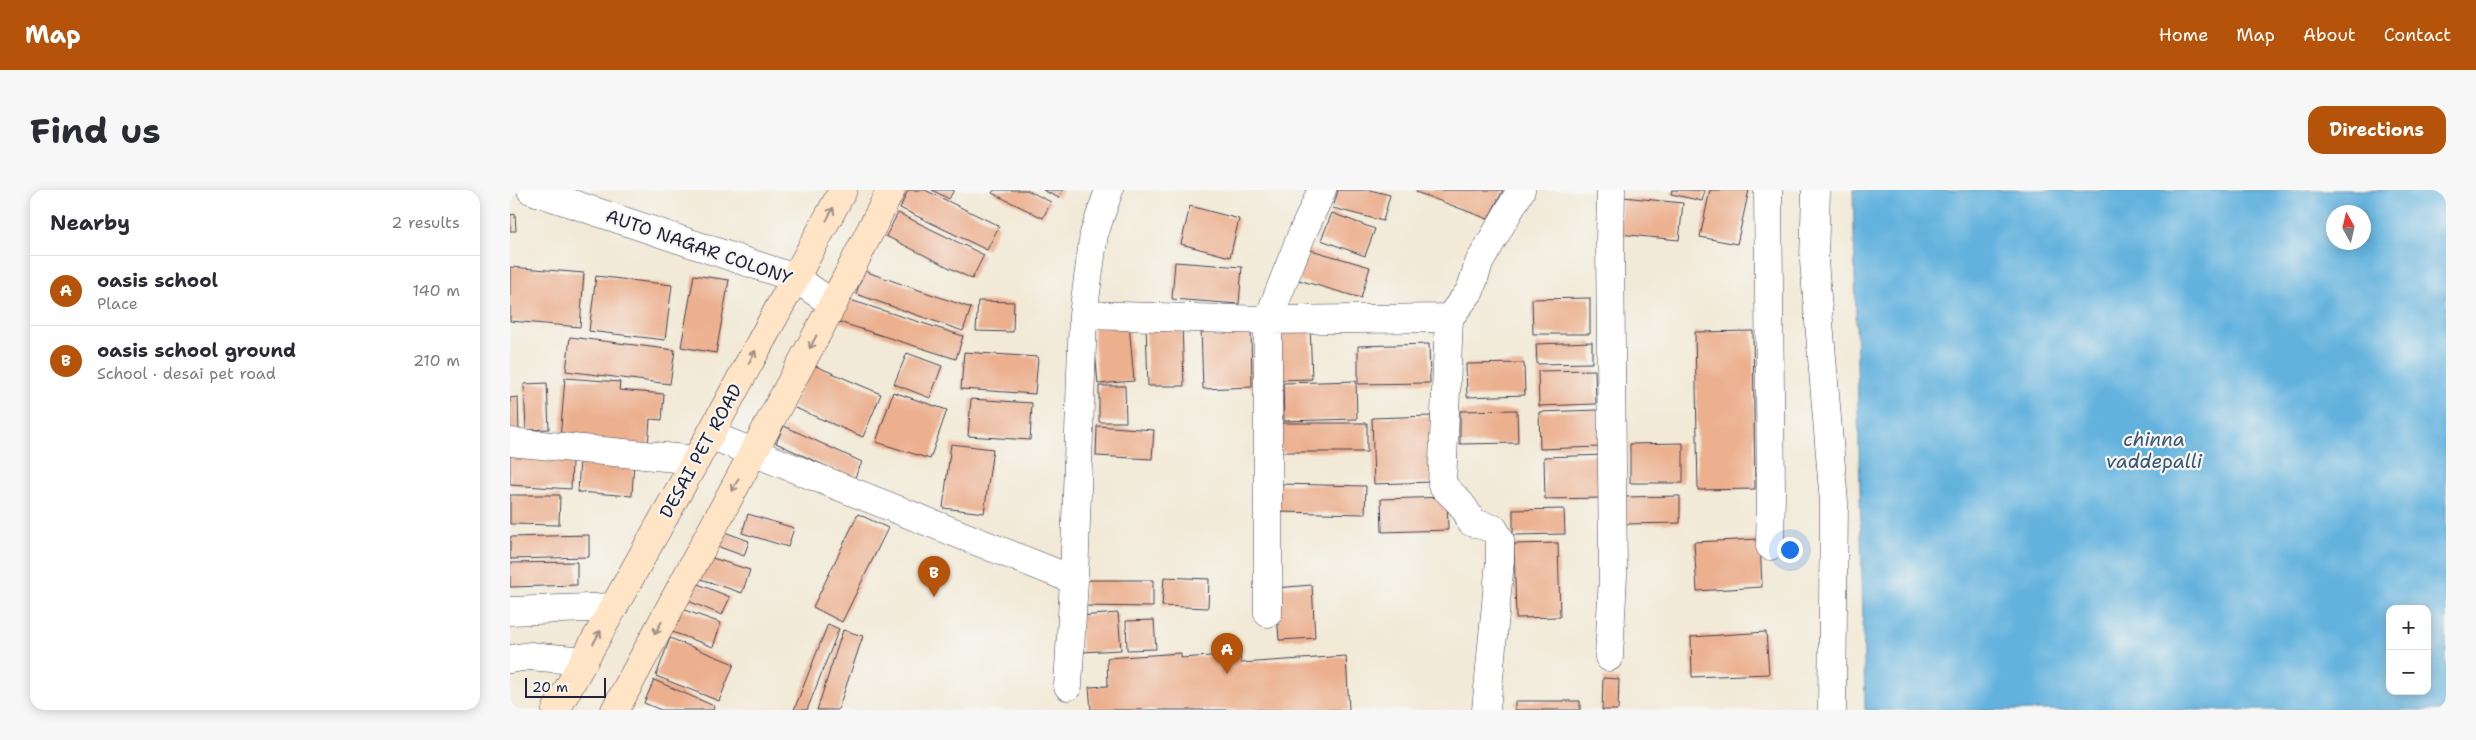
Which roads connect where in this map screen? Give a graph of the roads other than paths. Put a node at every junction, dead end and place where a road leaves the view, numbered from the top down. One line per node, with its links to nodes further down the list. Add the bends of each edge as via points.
1 (531, 190): 10 (street, AUTO NAGAR COLONY)
2 (843, 190): 10 (street, DESAI PET ROAD, one-way to 2)
3 (891, 190): 11 (street)
4 (1109, 190): 12 (street, via 1094,234)
5 (1322, 190): 14 (street)
6 (1520, 190): 13 (street, via 1479,263 1470,291)
7 (1611, 190): 24 (street, via 1613,575)
8 (1768, 190): 19 (street)
9 (1816, 190): 31 (street, via 1814,261 1834,503)
10 (795, 278): 11 (street, AUTO NAGAR COLONY); 15 (street, DESAI PET ROAD, one-way to 10)
11 (833, 304): 17 (street, one-way to 17)
12 (1083, 315): 14 (street); 20 (street)
13 (1449, 318): 14 (street); 30 (street, via 1442,485 1462,505 1471,522 1494,529 1500,540)
14 (1268, 320): 23 (street)
15 (710, 435): 17 (street); 18 (street, DESAI PET ROAD)
16 (510, 442): 18 (street)
17 (753, 452): 20 (street); 29 (street, one-way to 29)
18 (696, 460): 21 (street, DESAI PET ROAD)
19 (1770, 546)
20 (1074, 580): 27 (street)
21 (614, 607): 22 (street); 26 (street, DESAI PET ROAD, one-way to 21)
22 (510, 610)
23 (1268, 613)
24 (1609, 657)
25 (510, 659): 26 (street, via 530,656)
26 (584, 662): 28 (street, DESAI PET ROAD)
27 (1068, 686)
28 (556, 710)
29 (615, 710)
30 (1486, 710)
31 (1832, 710)

